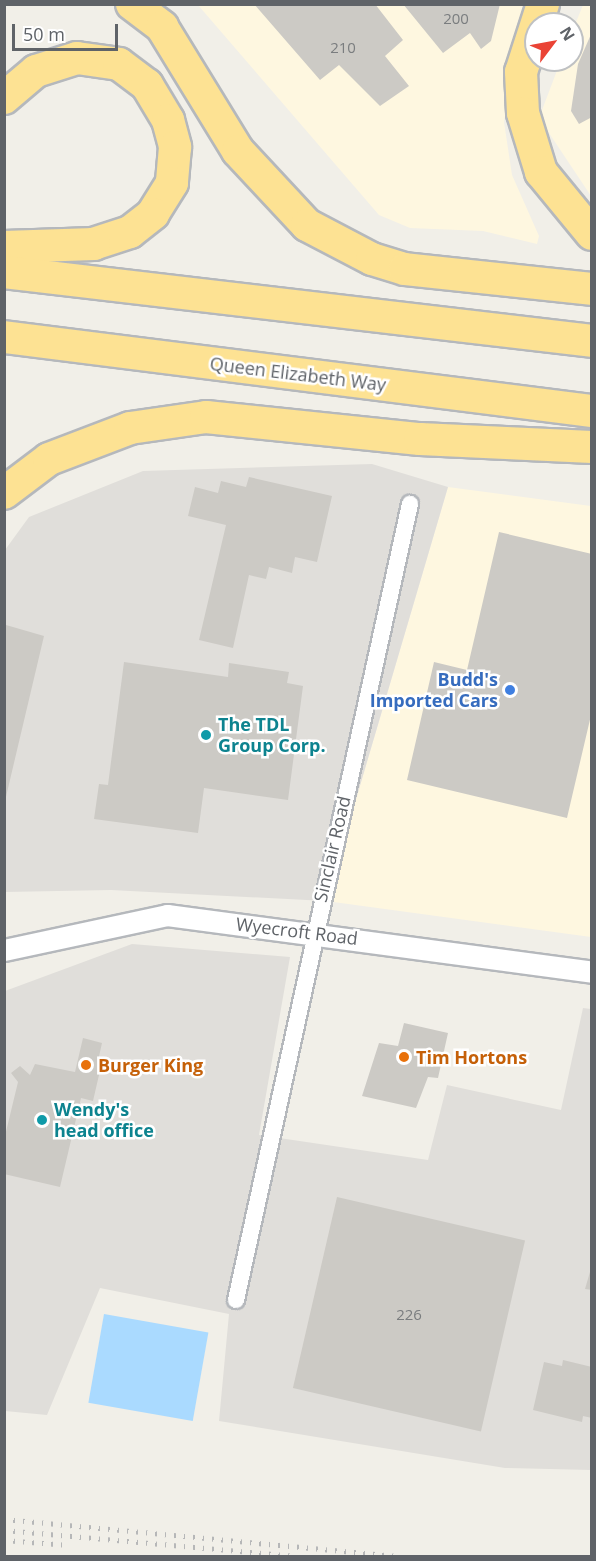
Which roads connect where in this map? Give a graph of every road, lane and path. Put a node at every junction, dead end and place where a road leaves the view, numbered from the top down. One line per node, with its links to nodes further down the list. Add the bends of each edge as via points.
1 (132, 4): 7 (highway, via 162,27 238,151 307,225 372,259 405,269)
2 (543, 4): 4 (highway, via 521,72 523,112 541,172)
3 (4, 98): 5 (highway, via 36,71 77,58 119,64 147,85 168,120 175,147 172,183 153,214 130,232 72,246)
4 (591, 234)
5 (4, 247)
6 (4, 272): 9 (highway)
7 (591, 289)
8 (4, 337): 10 (highway, Queen Elizabeth Way)
9 (591, 341)
10 (591, 411)
11 (591, 447): 12 (highway, via 420,438 206,417 130,428 49,459)
12 (4, 493)
13 (410, 504): 14 (street, Sinclair Road)
14 (313, 933): 15 (street, Wyecroft Road, via 167,915); 16 (street, Wyecroft Road); 17 (street, Sinclair Road)
15 (4, 950)
16 (591, 972)
17 (236, 1300)

